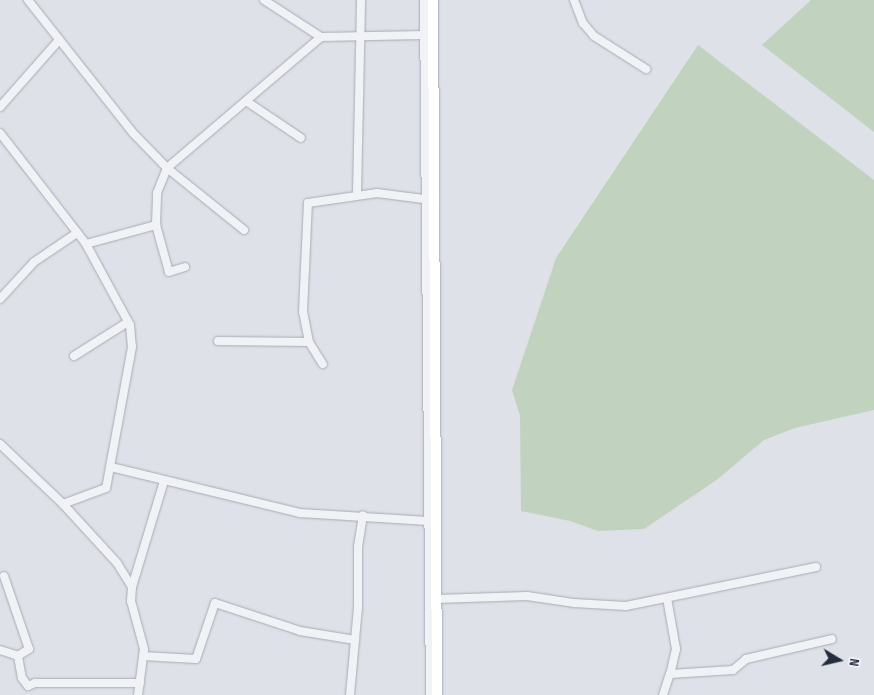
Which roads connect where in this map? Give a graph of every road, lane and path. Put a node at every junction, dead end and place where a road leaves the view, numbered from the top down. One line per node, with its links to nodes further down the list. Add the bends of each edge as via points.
1 (28, 0): 10 (street)
2 (264, 0): 9 (street)
3 (361, 0): 8 (street)
4 (424, 0): 7 (street)
5 (433, 0): 40 (main road)
6 (574, 0): 11 (street, via 594,36)
7 (424, 34): 8 (street); 18 (street)
8 (361, 35): 9 (street); 17 (street)
9 (321, 37): 12 (street)
10 (59, 40): 13 (street); 16 (street, via 133,133)
11 (646, 68)
12 (246, 101): 15 (street); 16 (street)
13 (0, 107)
14 (0, 133): 21 (street)
15 (301, 138)
16 (167, 168): 19 (street, via 157,193); 20 (street)
17 (357, 194): 18 (street); 27 (street, via 308,203 303,312)
18 (424, 199): 35 (street)
19 (156, 225): 22 (street); 23 (street, via 169,272)
20 (244, 230)
21 (77, 233): 22 (street); 24 (street, via 34,262)
22 (86, 244): 25 (street)
23 (185, 267)
24 (0, 299)
25 (128, 322): 28 (street); 31 (street, via 132,347)
26 (218, 341): 27 (street)
27 (310, 342): 29 (street)
28 (74, 356)
29 (323, 364)
30 (0, 444): 33 (street)
31 (111, 467): 32 (street); 33 (street, via 106,488)
32 (164, 481): 34 (street, via 300,513); 38 (street)
33 (63, 504): 38 (street, via 117,563)
34 (363, 516): 35 (street); 42 (street, via 358,547)
35 (428, 521): 50 (street)
36 (816, 567): 39 (street)
37 (4, 576): 44 (street, via 29,649)
38 (132, 587): 45 (street, via 131,601)
39 (667, 598): 40 (street, via 626,606 527,596); 46 (street, via 676,649)
40 (436, 599): 51 (main road)
41 (832, 639): 46 (street, via 746,659 733,670)
42 (355, 640): 45 (street, via 300,631 215,603 196,659); 49 (street)
43 (0, 650): 44 (street)
44 (18, 656): 47 (street, via 22,678 28,686 35,683)
45 (143, 656): 47 (street)
46 (670, 674): 52 (street)
47 (140, 683): 48 (street)
48 (138, 695)
49 (350, 695)
50 (430, 695)
51 (437, 695)
52 (663, 695)

